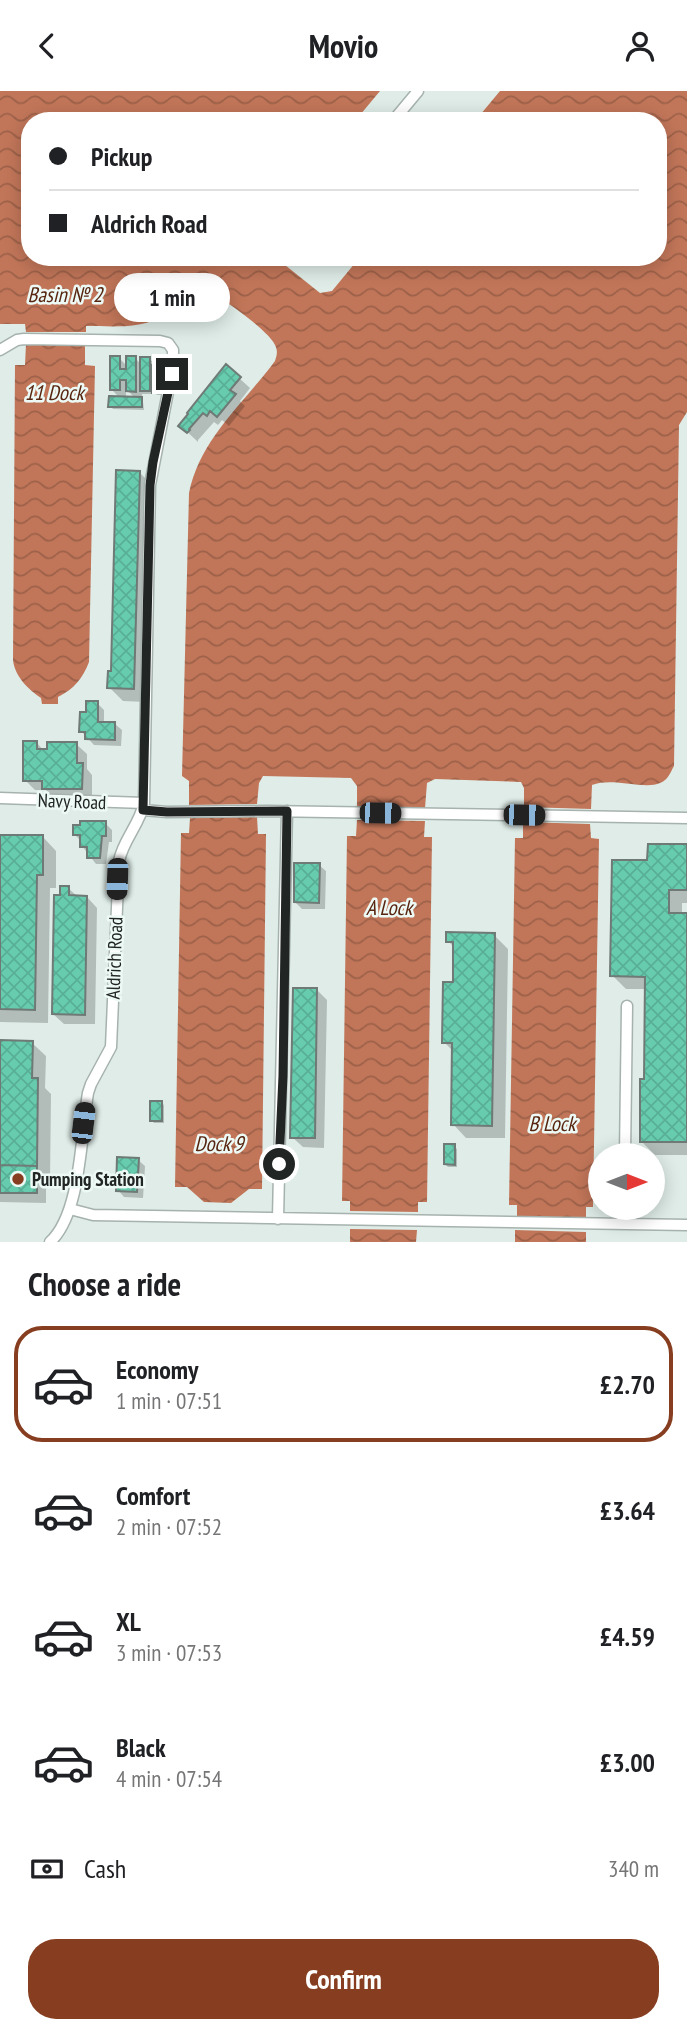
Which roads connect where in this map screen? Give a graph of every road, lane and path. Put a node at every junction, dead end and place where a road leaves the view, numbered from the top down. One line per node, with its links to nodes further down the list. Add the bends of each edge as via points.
1 (418, 91): 2 (lane)
2 (400, 112)
3 (0, 350): 5 (lane, Aldrich Road, via 26,339 160,341 168,344 174,355 150,485)
4 (0, 798): 5 (lane, Navy Road)
5 (143, 806): 6 (lane, Navy Road, via 189,812); 10 (lane, Aldrich Road, via 119,861 111,1042 89,1087)
6 (287, 811): 7 (lane, Navy Road); 11 (lane)
7 (687, 818)
8 (627, 1006): 9 (lane)
9 (625, 1143)
10 (69, 1209): 11 (lane, via 93,1215); 15 (lane, Aldrich Road, via 61,1230)
11 (278, 1219): 13 (lane)
12 (624, 1220): 13 (lane)
13 (624, 1224): 14 (lane)
14 (687, 1225)
15 (50, 1242)

